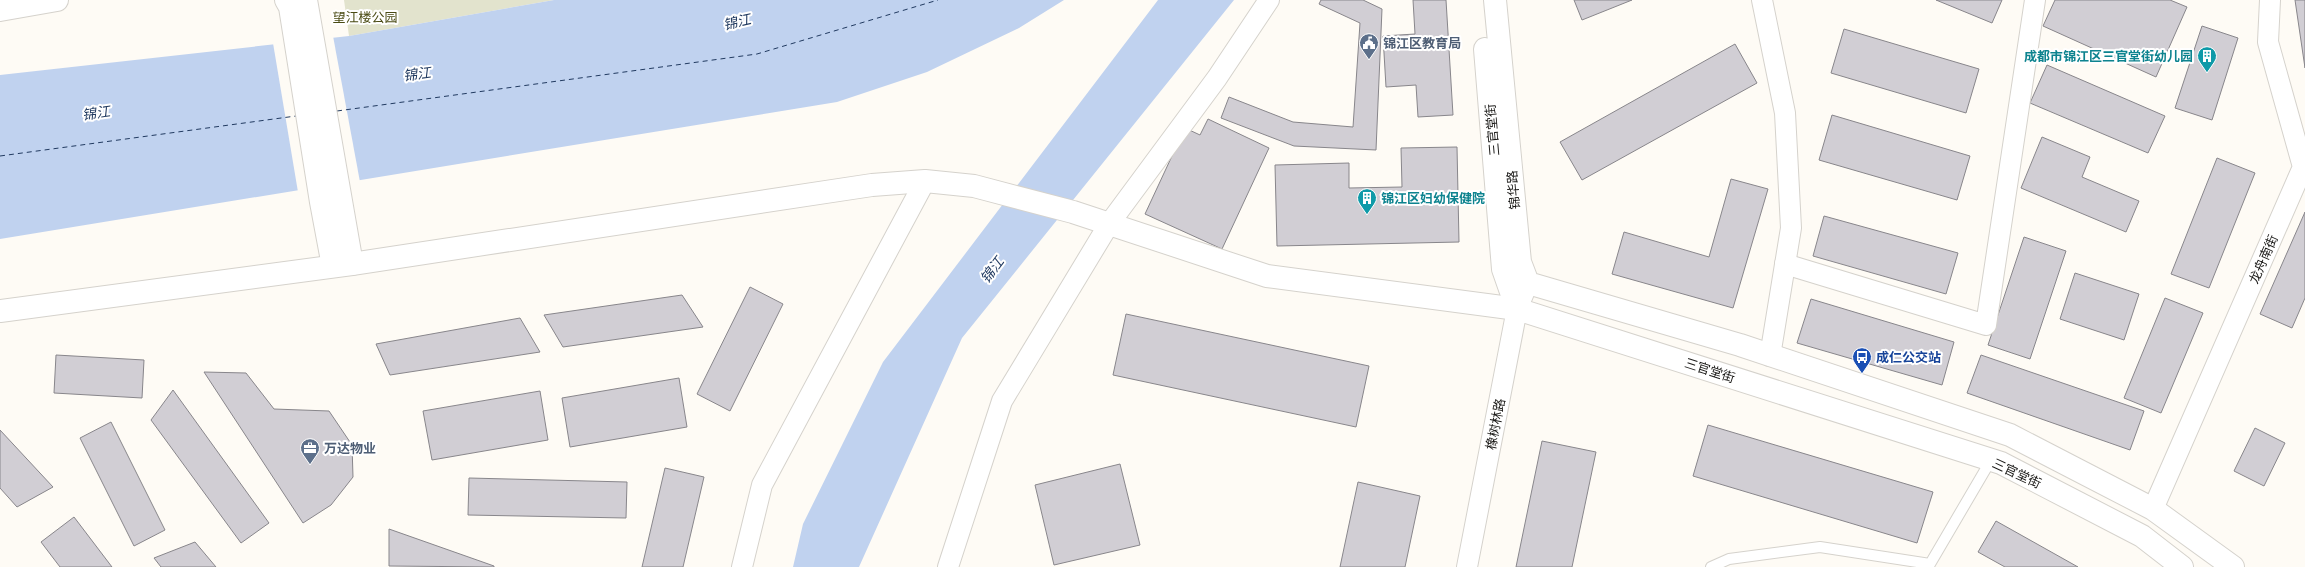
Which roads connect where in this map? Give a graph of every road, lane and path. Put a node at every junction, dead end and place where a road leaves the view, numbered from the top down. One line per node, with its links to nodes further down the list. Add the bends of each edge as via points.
1 (57, 0): 9 (main road)
2 (1269, 0): 12 (street, via 1217,78)
3 (1481, 0): 16 (main road, 三官堂街, via 1503,269)
4 (1496, 0): 15 (main road, 锦华路, via 1520,262)
5 (1762, 0): 13 (street, via 1785,113 1791,228)
6 (2035, 0): 13 (street, via 1986,325)
7 (2270, 0): 10 (street, 龙舟南街, via 2268,42)
8 (297, 3): 14 (main road)
9 (0, 10)
10 (2304, 167): 20 (street, 龙舟南街)
11 (926, 181): 12 (main road, via 974,186); 14 (main road, via 872,185); 21 (street, via 762,485)
12 (1109, 224): 16 (main road, via 1266,276); 22 (street, via 1002,401)
13 (1785, 264): 18 (street)
14 (342, 265): 17 (main road)
15 (1528, 283): 16 (street, 橡树林路); 18 (main road)
16 (1517, 309): 19 (main road, 三官堂街); 23 (street, 橡树林路)
17 (0, 312)
18 (1770, 356): 20 (main road, via 2010,435)
19 (1991, 460): 24 (lane, via 1930,564 1820,547 1729,559); 25 (main road, 三官堂街, via 2142,536)
20 (2153, 509): 26 (main road)
21 (742, 567)
22 (948, 567)
23 (1467, 567)
24 (1711, 567)
25 (2182, 567)
26 (2233, 567)

